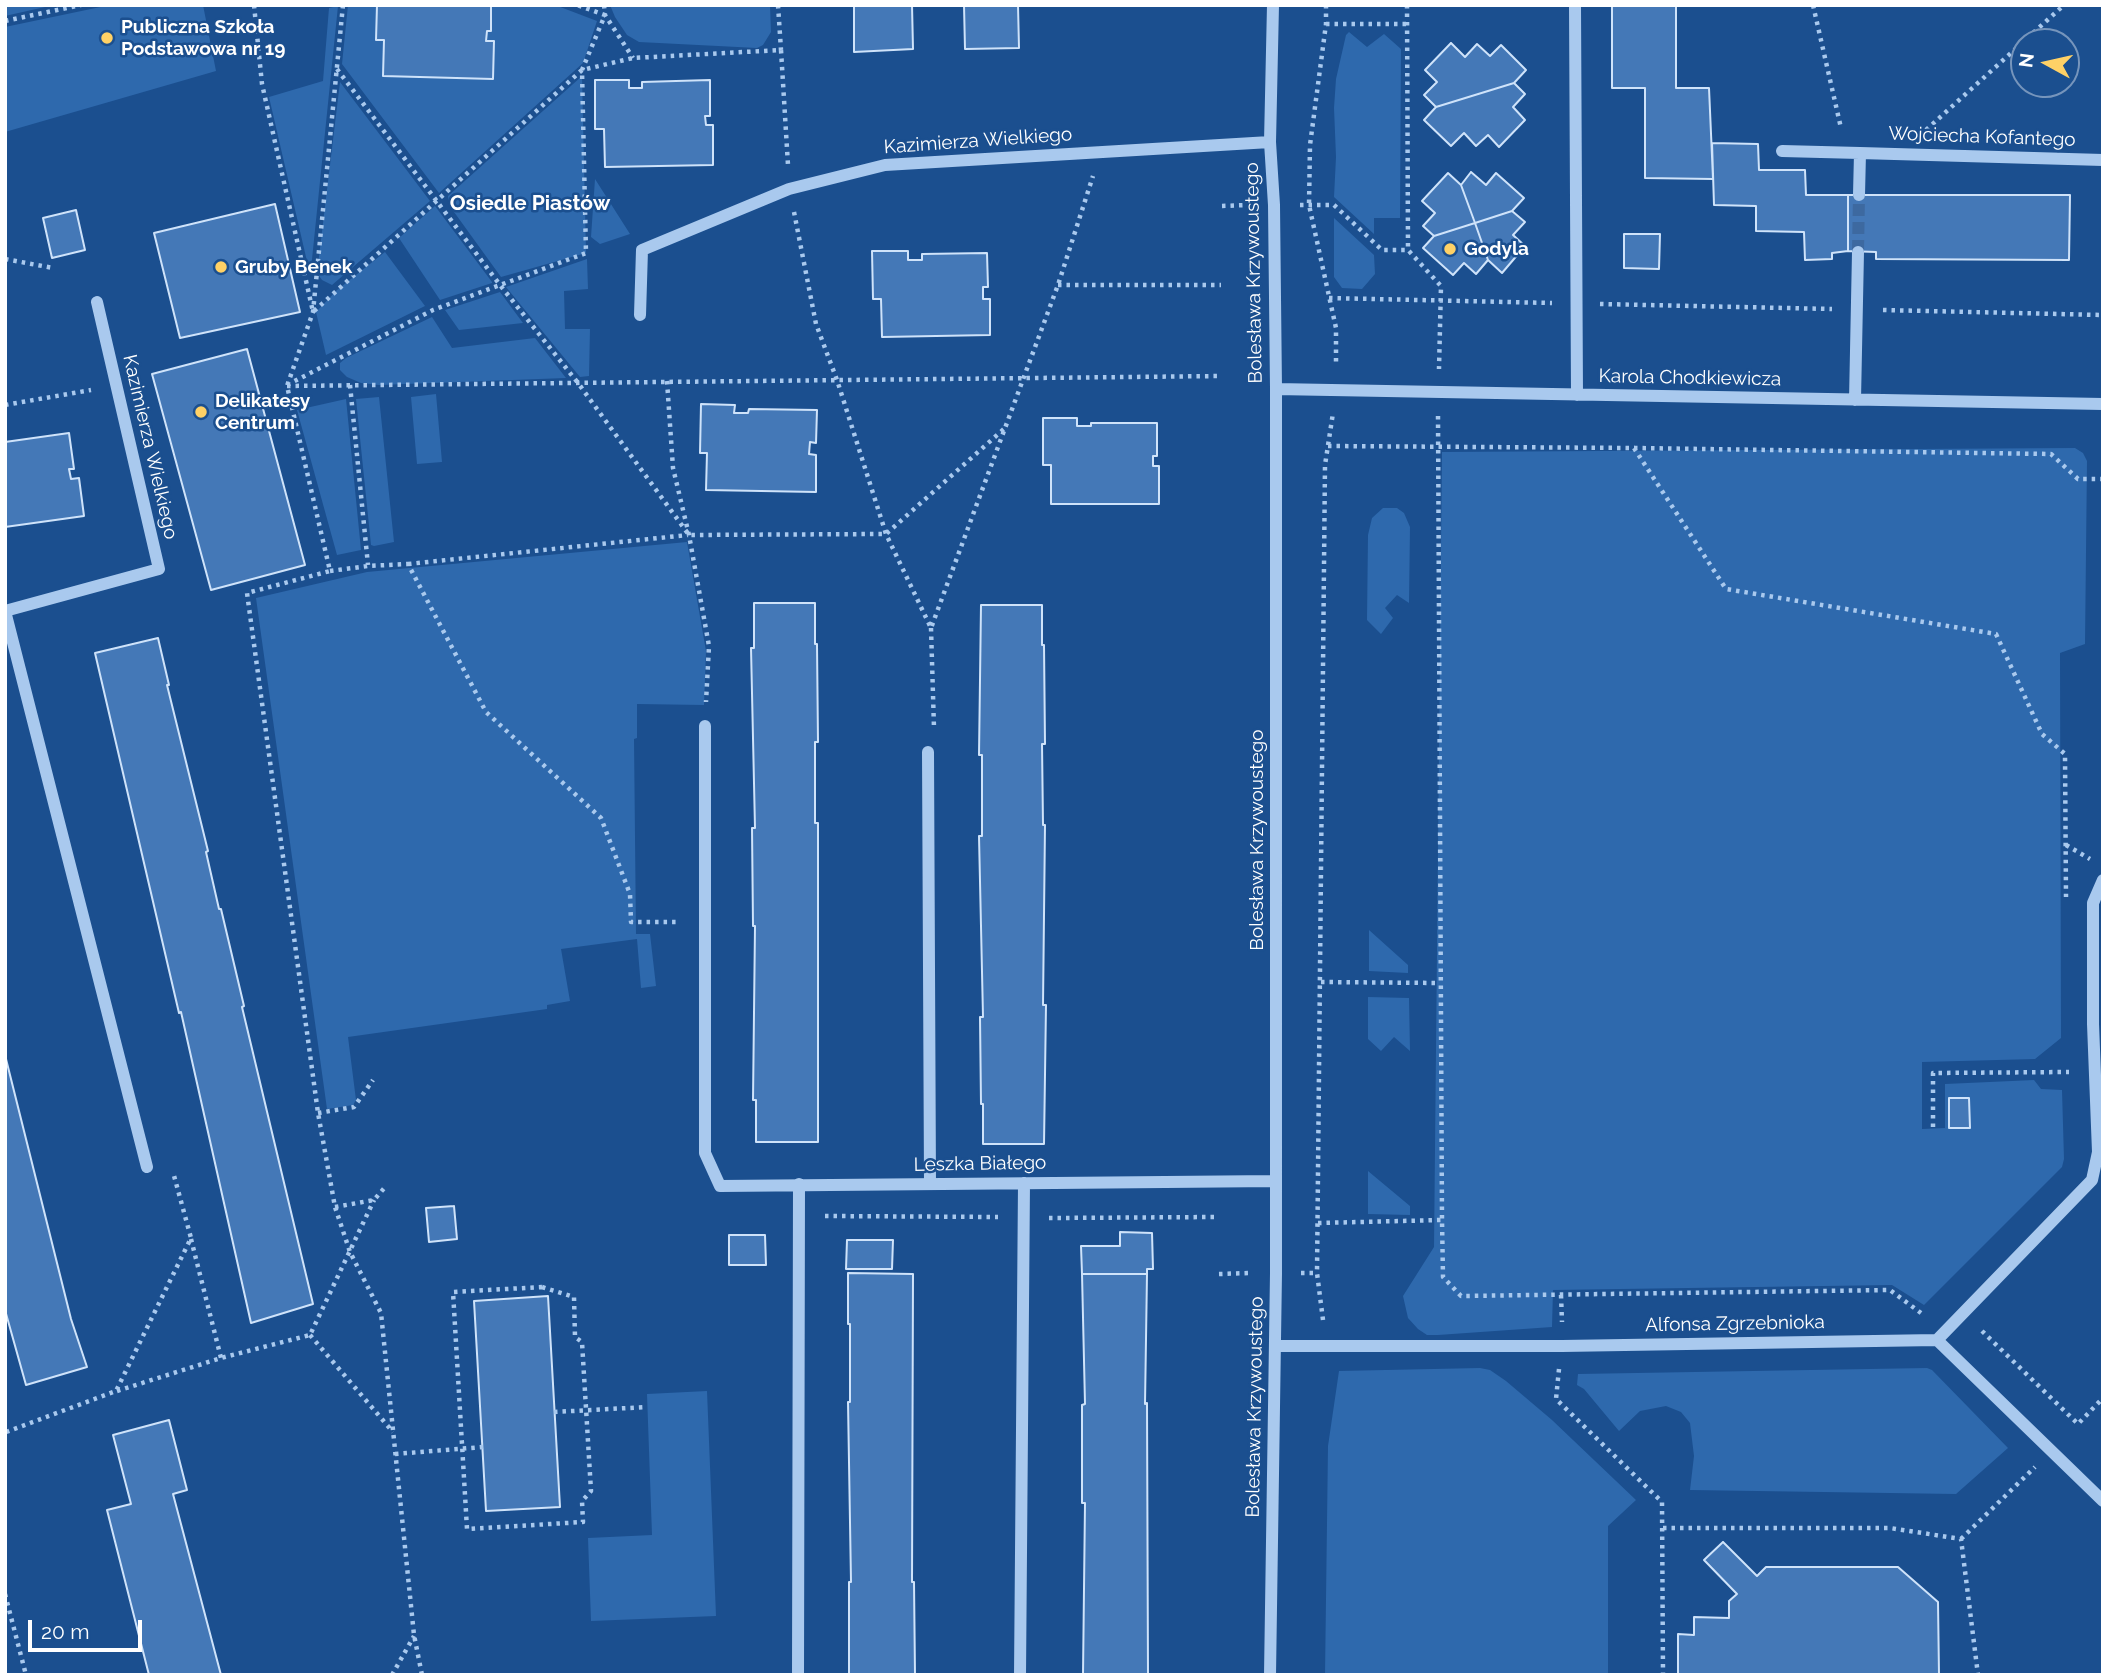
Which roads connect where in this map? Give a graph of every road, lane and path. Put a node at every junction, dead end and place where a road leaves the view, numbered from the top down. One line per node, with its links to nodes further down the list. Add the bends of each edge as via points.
1 (81, 5): 14 (path)
2 (254, 5): 43 (path, via 262,84)
3 (343, 5): 19 (path)
4 (577, 5): 13 (path)
5 (604, 5): 13 (path)
6 (778, 5): 17 (path)
7 (1273, 5): 21 (street, Bolesława Krzywoustego)
8 (1326, 5): 15 (path)
9 (1407, 5): 16 (path)
10 (1575, 5): 41 (street)
11 (1814, 5): 24 (path)
12 (2064, 5): 25 (path)
13 (605, 15): 18 (path); 20 (path)
14 (5, 21)
15 (1326, 24): 16 (path); 30 (path, via 1310,145)
16 (1407, 24): 31 (path)
17 (781, 50): 18 (path); 27 (path)
18 (633, 58): 20 (path)
19 (336, 69): 29 (path); 43 (path)
20 (582, 70): 29 (path); 35 (path, via 586,253)
21 (1270, 142): 23 (street, Kazimierza Wielkiego); 54 (street, Bolesława Krzywoustego)
22 (1782, 151): 24 (street, Wojciecha Kofantego)
23 (1101, 152): 27 (street, Kazimierza Wielkiego, via 885,165); 36 (path)
24 (1854, 153): 25 (street, Wojciecha Kofantego); 28 (street, Wojciecha Kofantego)
25 (1899, 154): 26 (street, Wojciecha Kofantego)
26 (2103, 160)
27 (789, 189): 44 (street, Kazimierza Wielkiego, via 642,250); 48 (path, via 816,324)
28 (1859, 195)
29 (437, 200): 35 (path); 43 (path)
30 (1309, 205): 31 (path, via 1334,205 1382,250); 38 (path)
31 (1408, 250): 39 (path, via 1441,286)
32 (1858, 252): 42 (street)
33 (5, 260): 34 (path)
34 (53, 268)
35 (500, 285): 50 (path); 53 (path, via 433,310)
36 (1058, 285): 37 (path); 47 (path)
37 (1222, 285)
38 (1329, 298): 39 (path); 55 (path, via 1336,328)
39 (1441, 300): 41 (path); 56 (path)
40 (97, 302): 52 (street, Kazimierza Wielkiego)
41 (1576, 303): 42 (path); 57 (street)
42 (1856, 309): 45 (path); 58 (street)
43 (313, 312): 53 (path)
44 (640, 315)
45 (2103, 315)
46 (1221, 376): 47 (path)
47 (1024, 378): 48 (path); 61 (path)
48 (837, 380): 49 (path); 66 (path)
49 (667, 382): 50 (path); 67 (path, via 673,468)
50 (578, 383): 51 (path); 67 (path)
51 (350, 385): 53 (path); 69 (path)
52 (116, 386): 60 (path); 71 (street, Kazimierza Wielkiego, via 159,569)
53 (287, 386): 70 (path)
54 (1276, 389): 55 (street, Karola Chodkiewicza); 90 (street, Bolesława Krzywoustego)
55 (1335, 391): 56 (street, Karola Chodkiewicza); 62 (path)
56 (1439, 394): 57 (street, Karola Chodkiewicza); 63 (path)
57 (1577, 395): 58 (street, Karola Chodkiewicza)
58 (1855, 400): 59 (street, Karola Chodkiewicza)
59 (2103, 404)
60 (5, 405)
61 (1006, 428): 66 (path); 72 (path)
62 (1328, 446): 63 (path); 80 (path)
63 (1437, 446): 64 (path); 81 (path)
64 (1634, 447): 65 (path, via 2051,454 2078,479); 75 (path, via 1726,589 1996,634 2042,734 2065,754)
65 (2103, 479)
66 (886, 534): 67 (path); 72 (path)
67 (689, 535): 68 (path); 73 (path, via 709,646)
68 (408, 564): 69 (path); 79 (path, via 486,712 601,818 630,894 631,922)
69 (368, 566): 70 (path)
70 (331, 571): 86 (path, via 247,593)
71 (5, 611): 89 (street)
72 (931, 628): 74 (path, via 935,726)
73 (705, 726): 79 (street)
74 (928, 752): 93 (street)
75 (2066, 845): 76 (path); 78 (path)
76 (2094, 861)
77 (2103, 880): 88 (street, via 2093,902)
78 (2066, 899)
79 (704, 921): 92 (street, Leszka Białego, via 705,1153 720,1186)
80 (1321, 982): 81 (path); 101 (path)
81 (1440, 983): 100 (path)
82 (2070, 1060): 83 (path)
83 (2070, 1072): 85 (path); 87 (path, via 1933,1073)
84 (373, 1080): 86 (path, via 354,1107)
85 (2070, 1085)
86 (318, 1113): 96 (path)
87 (1933, 1127)
88 (2100, 1152): 106 (street, via 2092,1180)
89 (147, 1167)
90 (1276, 1181): 91 (street, Leszka Białego); 110 (street, Bolesława Krzywoustego)
91 (1024, 1183): 93 (street, Leszka Białego); 98 (street)
92 (799, 1184): 93 (street, Leszka Białego); 133 (street)
93 (930, 1184)
94 (386, 1186): 95 (path)
95 (374, 1200): 96 (path); 104 (path)
96 (335, 1207): 104 (path)
97 (824, 1216): 98 (path)
98 (1024, 1217): 134 (street)
99 (1217, 1217): 102 (path, via 1047,1218)
100 (1442, 1220): 101 (path); 105 (path, via 1443,1278 1461,1296)
101 (1318, 1223): 111 (path, via 1317,1273)
102 (1046, 1231)
103 (191, 1238): 113 (path)
104 (350, 1251): 108 (path); 120 (path, via 381,1313)
105 (1561, 1295): 107 (path, via 1890,1290); 112 (path)
106 (1964, 1313): 109 (street); 119 (path)
107 (1926, 1316)
108 (310, 1335): 113 (path); 120 (path)
109 (1937, 1340): 112 (street, Alfonsa Zgrzebnioka); 123 (street)
110 (1276, 1346): 111 (street, Alfonsa Zgrzebnioka); 135 (street, Bolesława Krzywoustego)
111 (1326, 1346): 112 (street, Alfonsa Zgrzebnioka)
112 (1562, 1346): 126 (path, via 1556,1399 1662,1502)
113 (220, 1358): 114 (path)
114 (116, 1391)
115 (2103, 1398): 119 (path)
116 (647, 1407): 117 (path)
117 (587, 1410): 118 (path); 122 (path, via 591,1491 582,1501 583,1522 467,1529); 122 (path, via 574,1297 542,1287 453,1292)
118 (554, 1412)
119 (2078, 1424): 123 (path)
120 (393, 1433): 124 (path)
121 (483, 1447): 122 (path)
122 (462, 1448): 124 (path)
123 (2051, 1451): 125 (street); 127 (path)
124 (395, 1454): 129 (path)
125 (2103, 1501)
126 (1663, 1528): 127 (path, via 1891,1528); 136 (path)
127 (1961, 1539): 137 (path)
128 (5, 1594): 130 (path)
129 (414, 1635): 131 (path); 132 (path)
130 (26, 1675)
131 (392, 1675)
132 (422, 1675)
133 (797, 1675)
134 (1020, 1675)
135 (1270, 1675)
136 (1663, 1675)
137 (1978, 1675)

